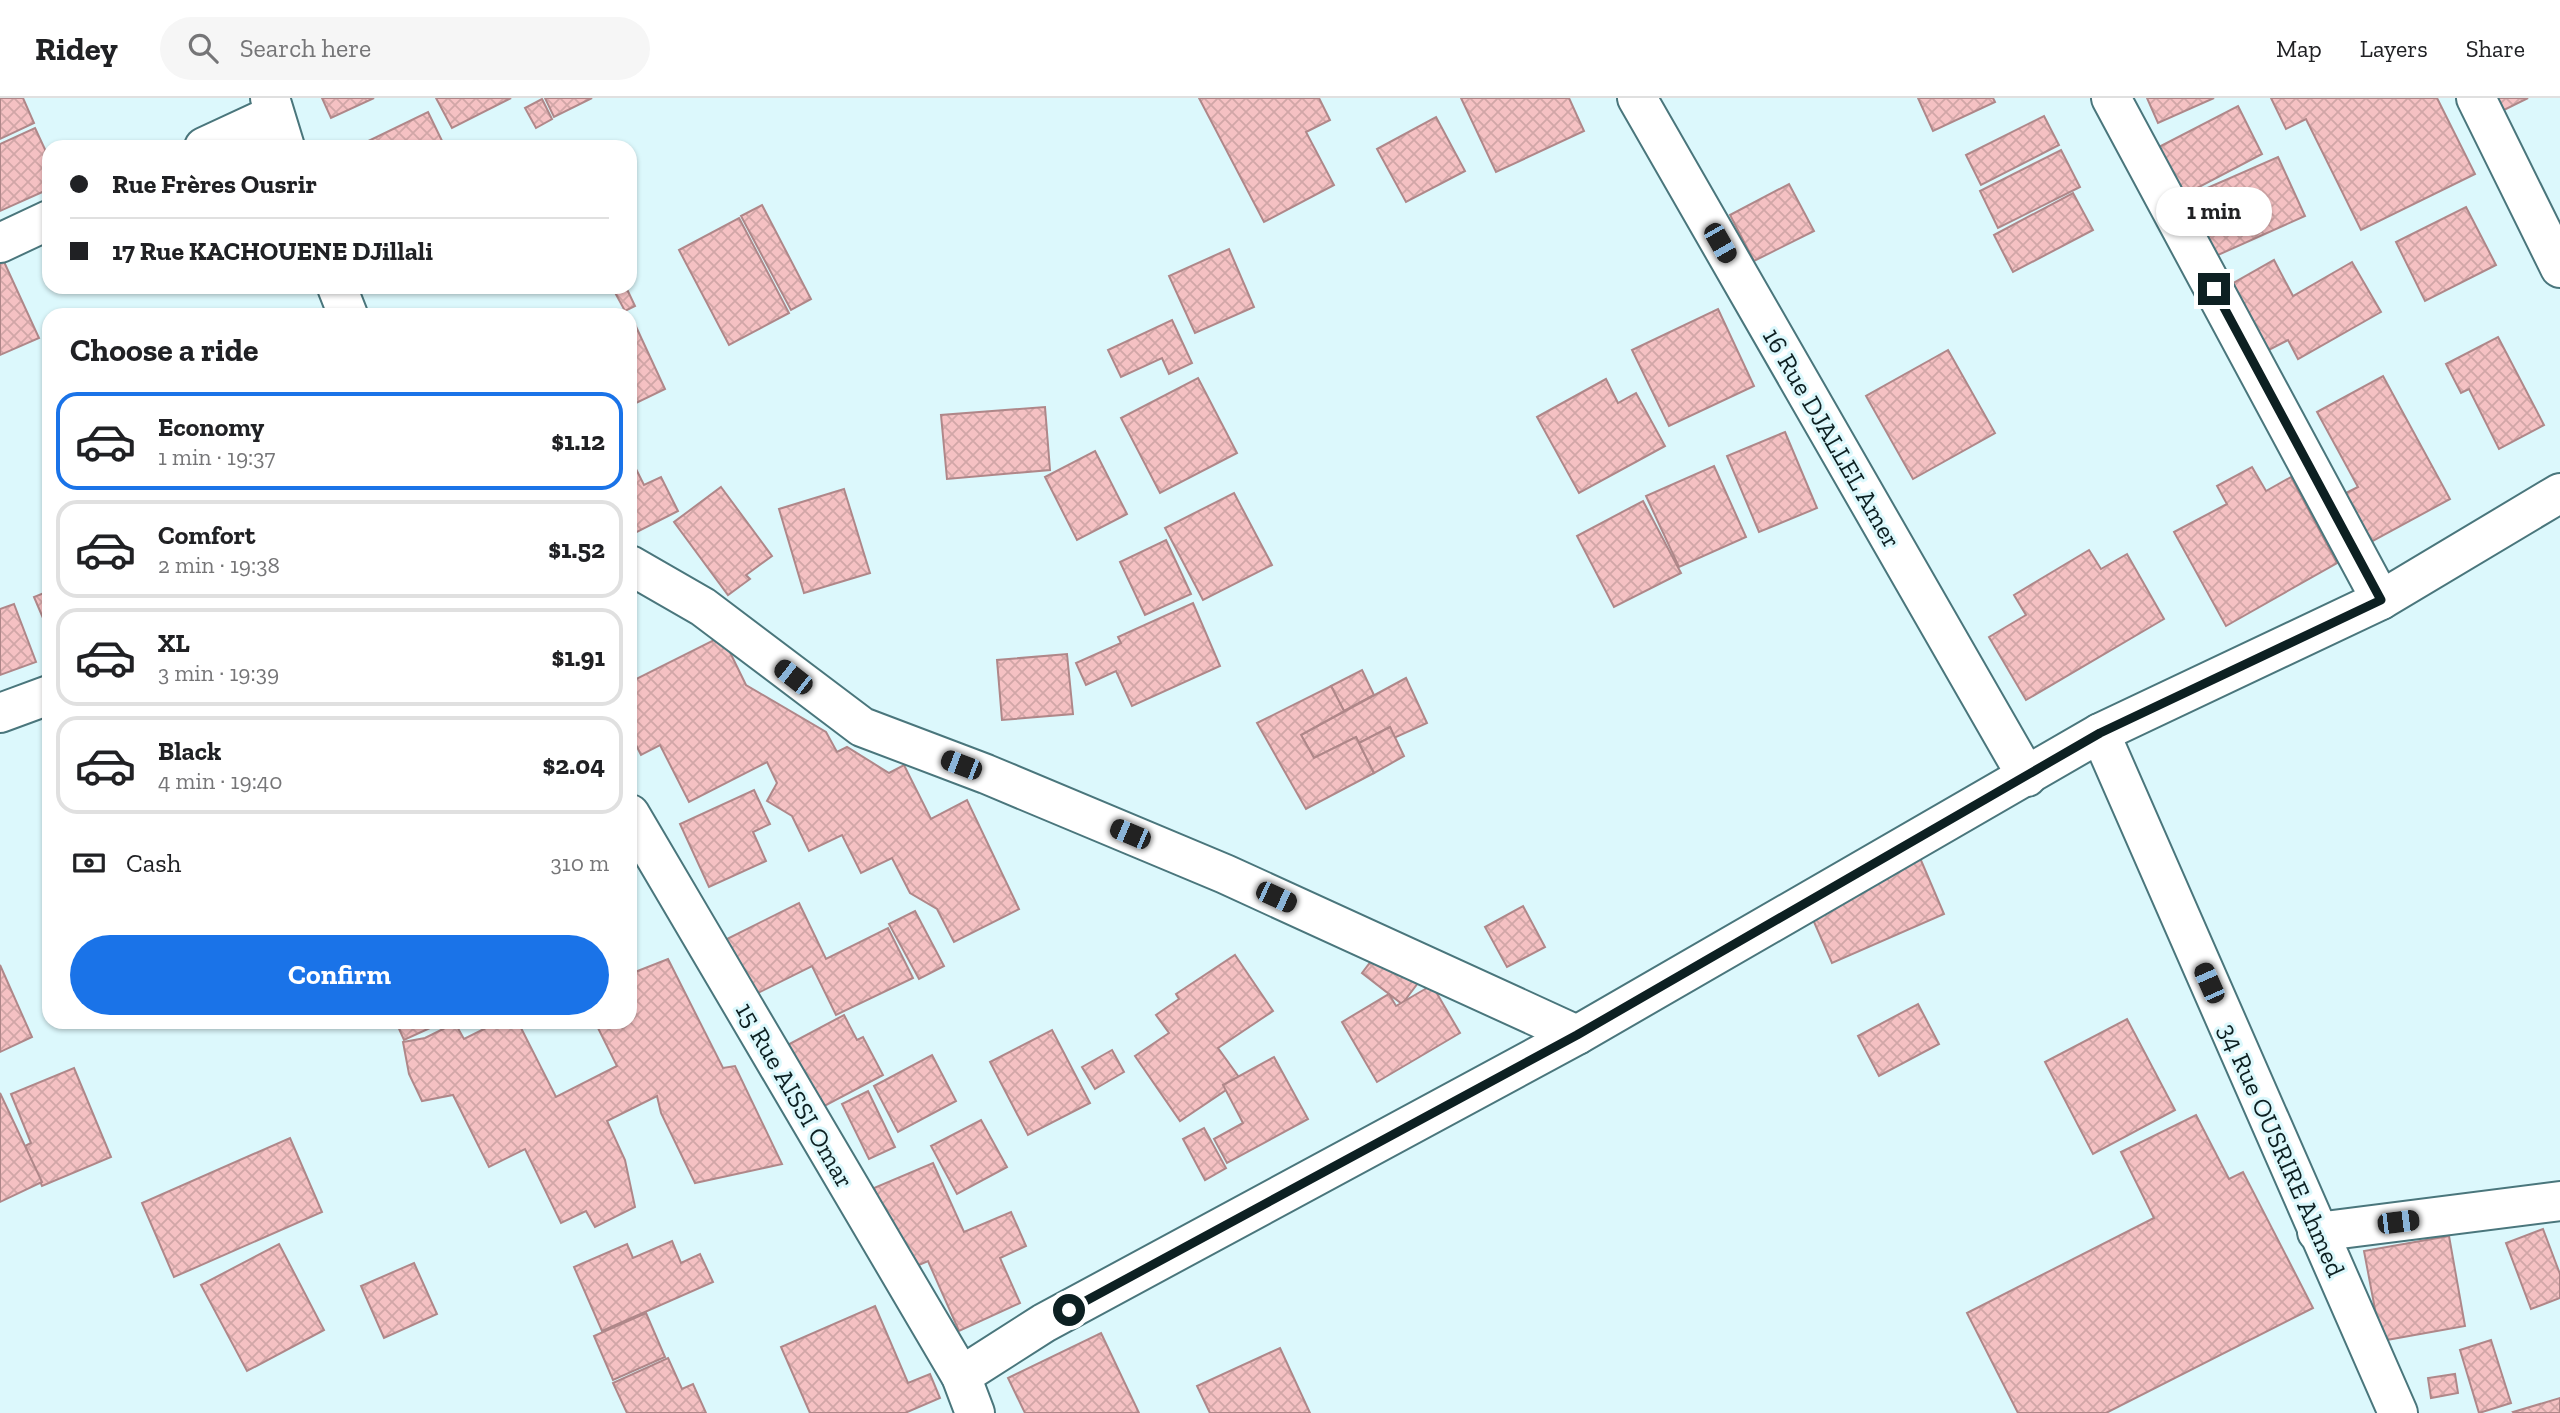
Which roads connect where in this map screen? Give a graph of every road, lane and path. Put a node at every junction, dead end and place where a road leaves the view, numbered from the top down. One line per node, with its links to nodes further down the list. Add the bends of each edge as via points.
1 (1637, 98): 15 (street, 16 Rue DJALLEL Amer)
2 (2111, 98): 11 (street)
3 (2476, 98): 8 (street)
4 (276, 120): 5 (street)
5 (223, 140)
6 (42, 223): 7 (street)
7 (0, 243)
8 (2560, 268)
9 (2560, 493): 11 (street)
10 (637, 569): 17 (street, via 703,607 862,727 1226,874)
11 (2381, 600): 14 (street)
12 (42, 698): 13 (street)
13 (0, 713)
14 (2100, 733): 15 (street); 19 (street, 34 Rue OUSRIRE Ahmed)
15 (2026, 777): 17 (street)
16 (637, 826): 20 (street, 15 Rue AISSI Omar)
17 (1577, 1035): 20 (street, via 1044,1322)
18 (2560, 1201): 19 (street)
19 (2318, 1232): 22 (street, 34 Rue OUSRIRE Ahmed)
20 (961, 1376): 21 (street, 15 Rue AISSI Omar)
21 (975, 1413)
22 (2398, 1413)

